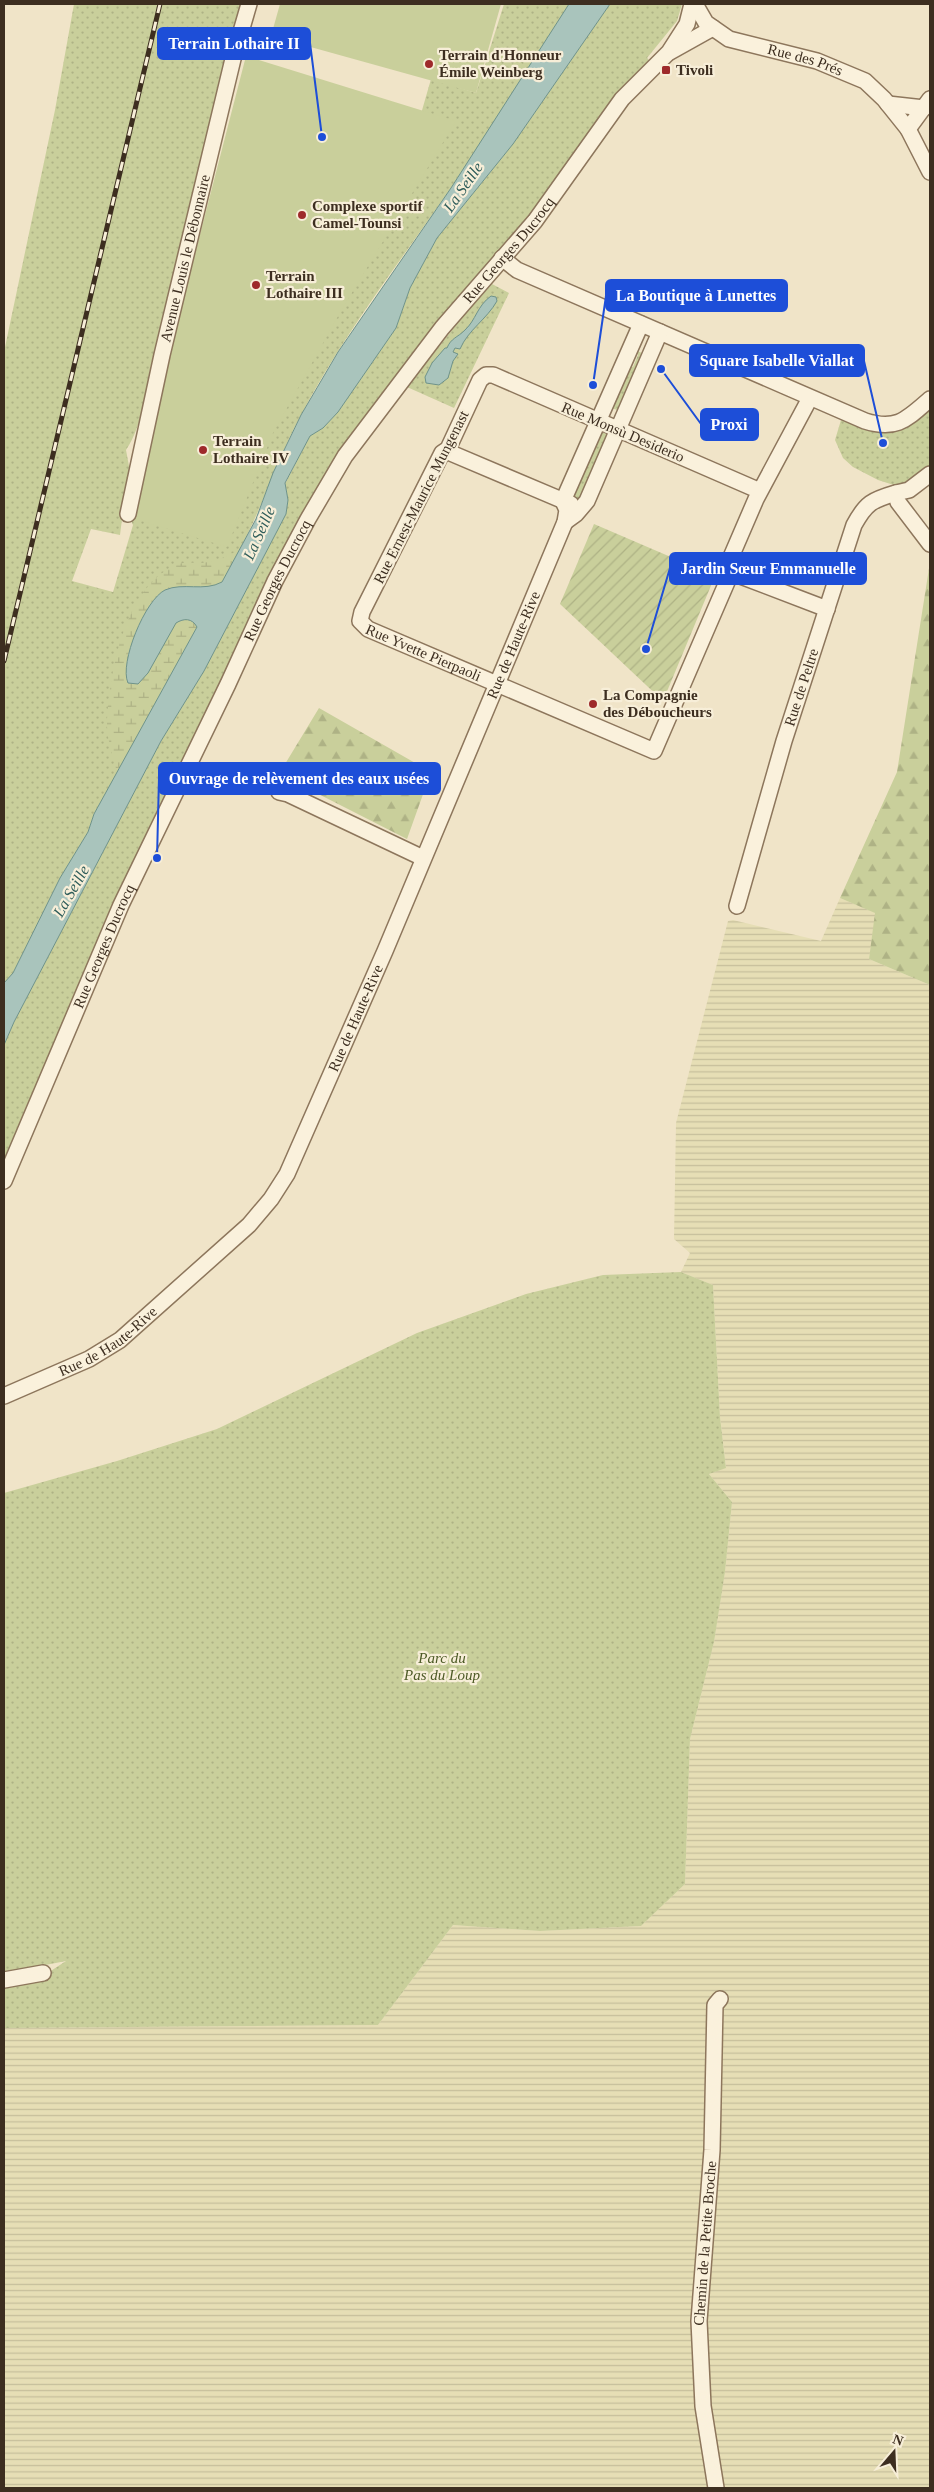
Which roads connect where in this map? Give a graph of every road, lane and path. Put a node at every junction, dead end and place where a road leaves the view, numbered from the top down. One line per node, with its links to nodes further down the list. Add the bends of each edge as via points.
1 (249, 4): 23 (street, Avenue Louis le Débonnaire, via 162,355)
2 (693, 4): 3 (street, Rue des Prés); 4 (street, Rue Georges Ducrocq, via 687,24)
3 (713, 28): 4 (street, Rue Georges Ducrocq); 6 (street, Rue des Prés, via 729,39 837,68 864,82)
4 (669, 52): 9 (street, Rue Georges Ducrocq, via 622,99 548,204)
5 (927, 103): 6 (street); 7 (street)
6 (888, 104): 7 (street, Rue des Prés)
7 (908, 129): 8 (street, Rue des Prés)
8 (930, 172)
9 (502, 258): 10 (street, via 517,270); 33 (street, Rue Georges Ducrocq, via 442,328 351,448 308,518 124,898)
10 (641, 324): 11 (street); 15 (street, Rue de Haute-Rive)
11 (660, 332): 13 (street); 16 (street, Rue de Haute-Rive)
12 (486, 375): 15 (street, Rue Monsù Desiderio, via 494,375); 17 (street, Rue Ernest-Maurice Mungenast, via 480,380)
13 (810, 398): 14 (street, via 865,421 888,426 907,418); 19 (street)
14 (930, 399)
15 (598, 421): 16 (street, Rue Monsù Desiderio); 21 (street, Rue de Haute-Rive)
16 (618, 430): 19 (street, Rue Monsù Desiderio); 22 (street, Rue de Haute-Rive)
17 (446, 451): 21 (street); 28 (street, Rue Ernest-Maurice Mungenast, via 442,453 366,603)
18 (930, 474): 20 (street, Rue de Peltre, via 909,490)
19 (760, 491): 26 (street, via 731,557)
20 (896, 493): 25 (street, via 898,502); 27 (street, Rue de Peltre, via 870,503 862,510 854,525)
21 (564, 501): 22 (street); 24 (street, Rue de Haute-Rive, via 567,510)
22 (581, 508): 24 (street, Rue de Haute-Rive)
23 (128, 514)
24 (565, 522): 29 (street, Rue de Haute-Rive)
25 (930, 544)
26 (730, 572): 27 (street); 29 (street, Rue Yvette Pierpaoli, via 654,751)
27 (827, 610): 32 (street, Rue de Peltre, via 784,741)
28 (360, 621): 29 (street, Rue Yvette Pierpaoli, via 368,629)
29 (496, 683): 31 (street, Rue de Haute-Rive)
30 (279, 792): 31 (street)
31 (423, 858): 34 (street, Rue de Haute-Rive, via 294,1161 272,1199 248,1225 120,1340 89,1359)
32 (737, 906)
33 (4, 1181)
34 (4, 1396)
35 (43, 1972): 36 (street)
36 (4, 1980)
37 (720, 1999): 38 (street, Chemin de la Petite Broche, via 715,2005 712,2150 699,2321 703,2406)
38 (716, 2488)

